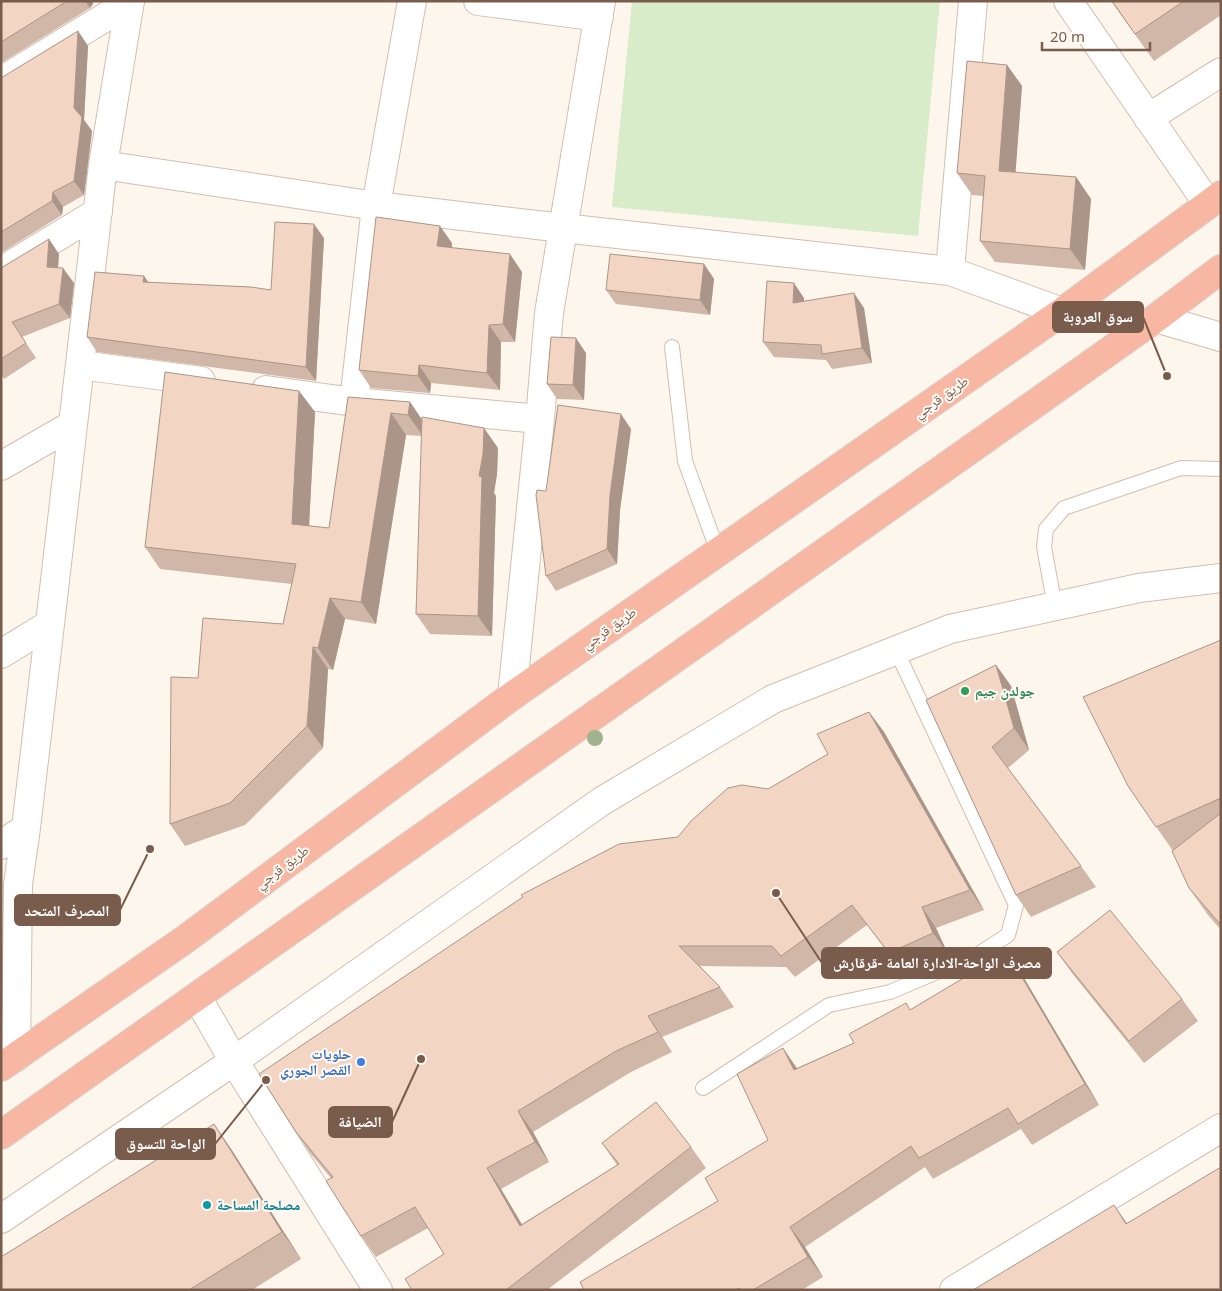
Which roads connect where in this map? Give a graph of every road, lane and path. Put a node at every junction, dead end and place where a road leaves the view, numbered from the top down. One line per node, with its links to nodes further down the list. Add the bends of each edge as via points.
1 (412, 1): 12 (street)
2 (478, 1): 6 (street)
3 (973, 1): 16 (street)
4 (1068, 1): 9 (street)
5 (130, 2): 8 (street); 10 (street)
6 (600, 9): 14 (street)
7 (1221, 72): 9 (street)
8 (1, 82)
9 (1148, 118): 11 (street)
10 (102, 165): 12 (street); 13 (street)
11 (1214, 200): 18 (highway, طريق قرجي)
12 (376, 206): 14 (street); 23 (street)
13 (98, 212): 17 (street); 22 (street)
14 (563, 228): 16 (street); 24 (street, via 549,314)
15 (1221, 270): 19 (highway)
16 (950, 271): 18 (street)
17 (1, 272)
18 (1062, 312): 28 (highway, طريق قرجي)
19 (1156, 318): 20 (street); 38 (highway)
20 (1221, 337)
21 (672, 347): 28 (lane, via 685,461)
22 (80, 365): 23 (street); 25 (street)
23 (354, 402): 24 (street)
24 (540, 419): 34 (street)
25 (72, 425): 26 (street); 31 (street)
26 (1, 466)
27 (1221, 469): 30 (lane, via 1181,468 1064,508 1046,529 1044,547)
28 (718, 552): 34 (highway, طريق قرجي)
29 (1221, 578): 30 (street, via 1139,588)
30 (1055, 607): 32 (street, via 950,629)
31 (50, 624): 33 (street); 35 (street)
32 (896, 650): 39 (street, via 773,699 602,801); 41 (lane, via 1016,905 1008,935 977,955 890,992 829,1005)
33 (1, 654)
34 (512, 696): 40 (highway, طريق قرجي, via 187,938)
35 (26, 828): 36 (street); 37 (street)
36 (1, 845)
37 (9, 880): 40 (street)
38 (197, 997): 39 (street); 43 (highway)
39 (234, 1061): 44 (street); 45 (street)
40 (9, 1062)
41 (703, 1088)
42 (1221, 1128): 46 (street)
43 (1, 1134)
44 (1, 1219)
45 (378, 1290)
46 (954, 1290)

